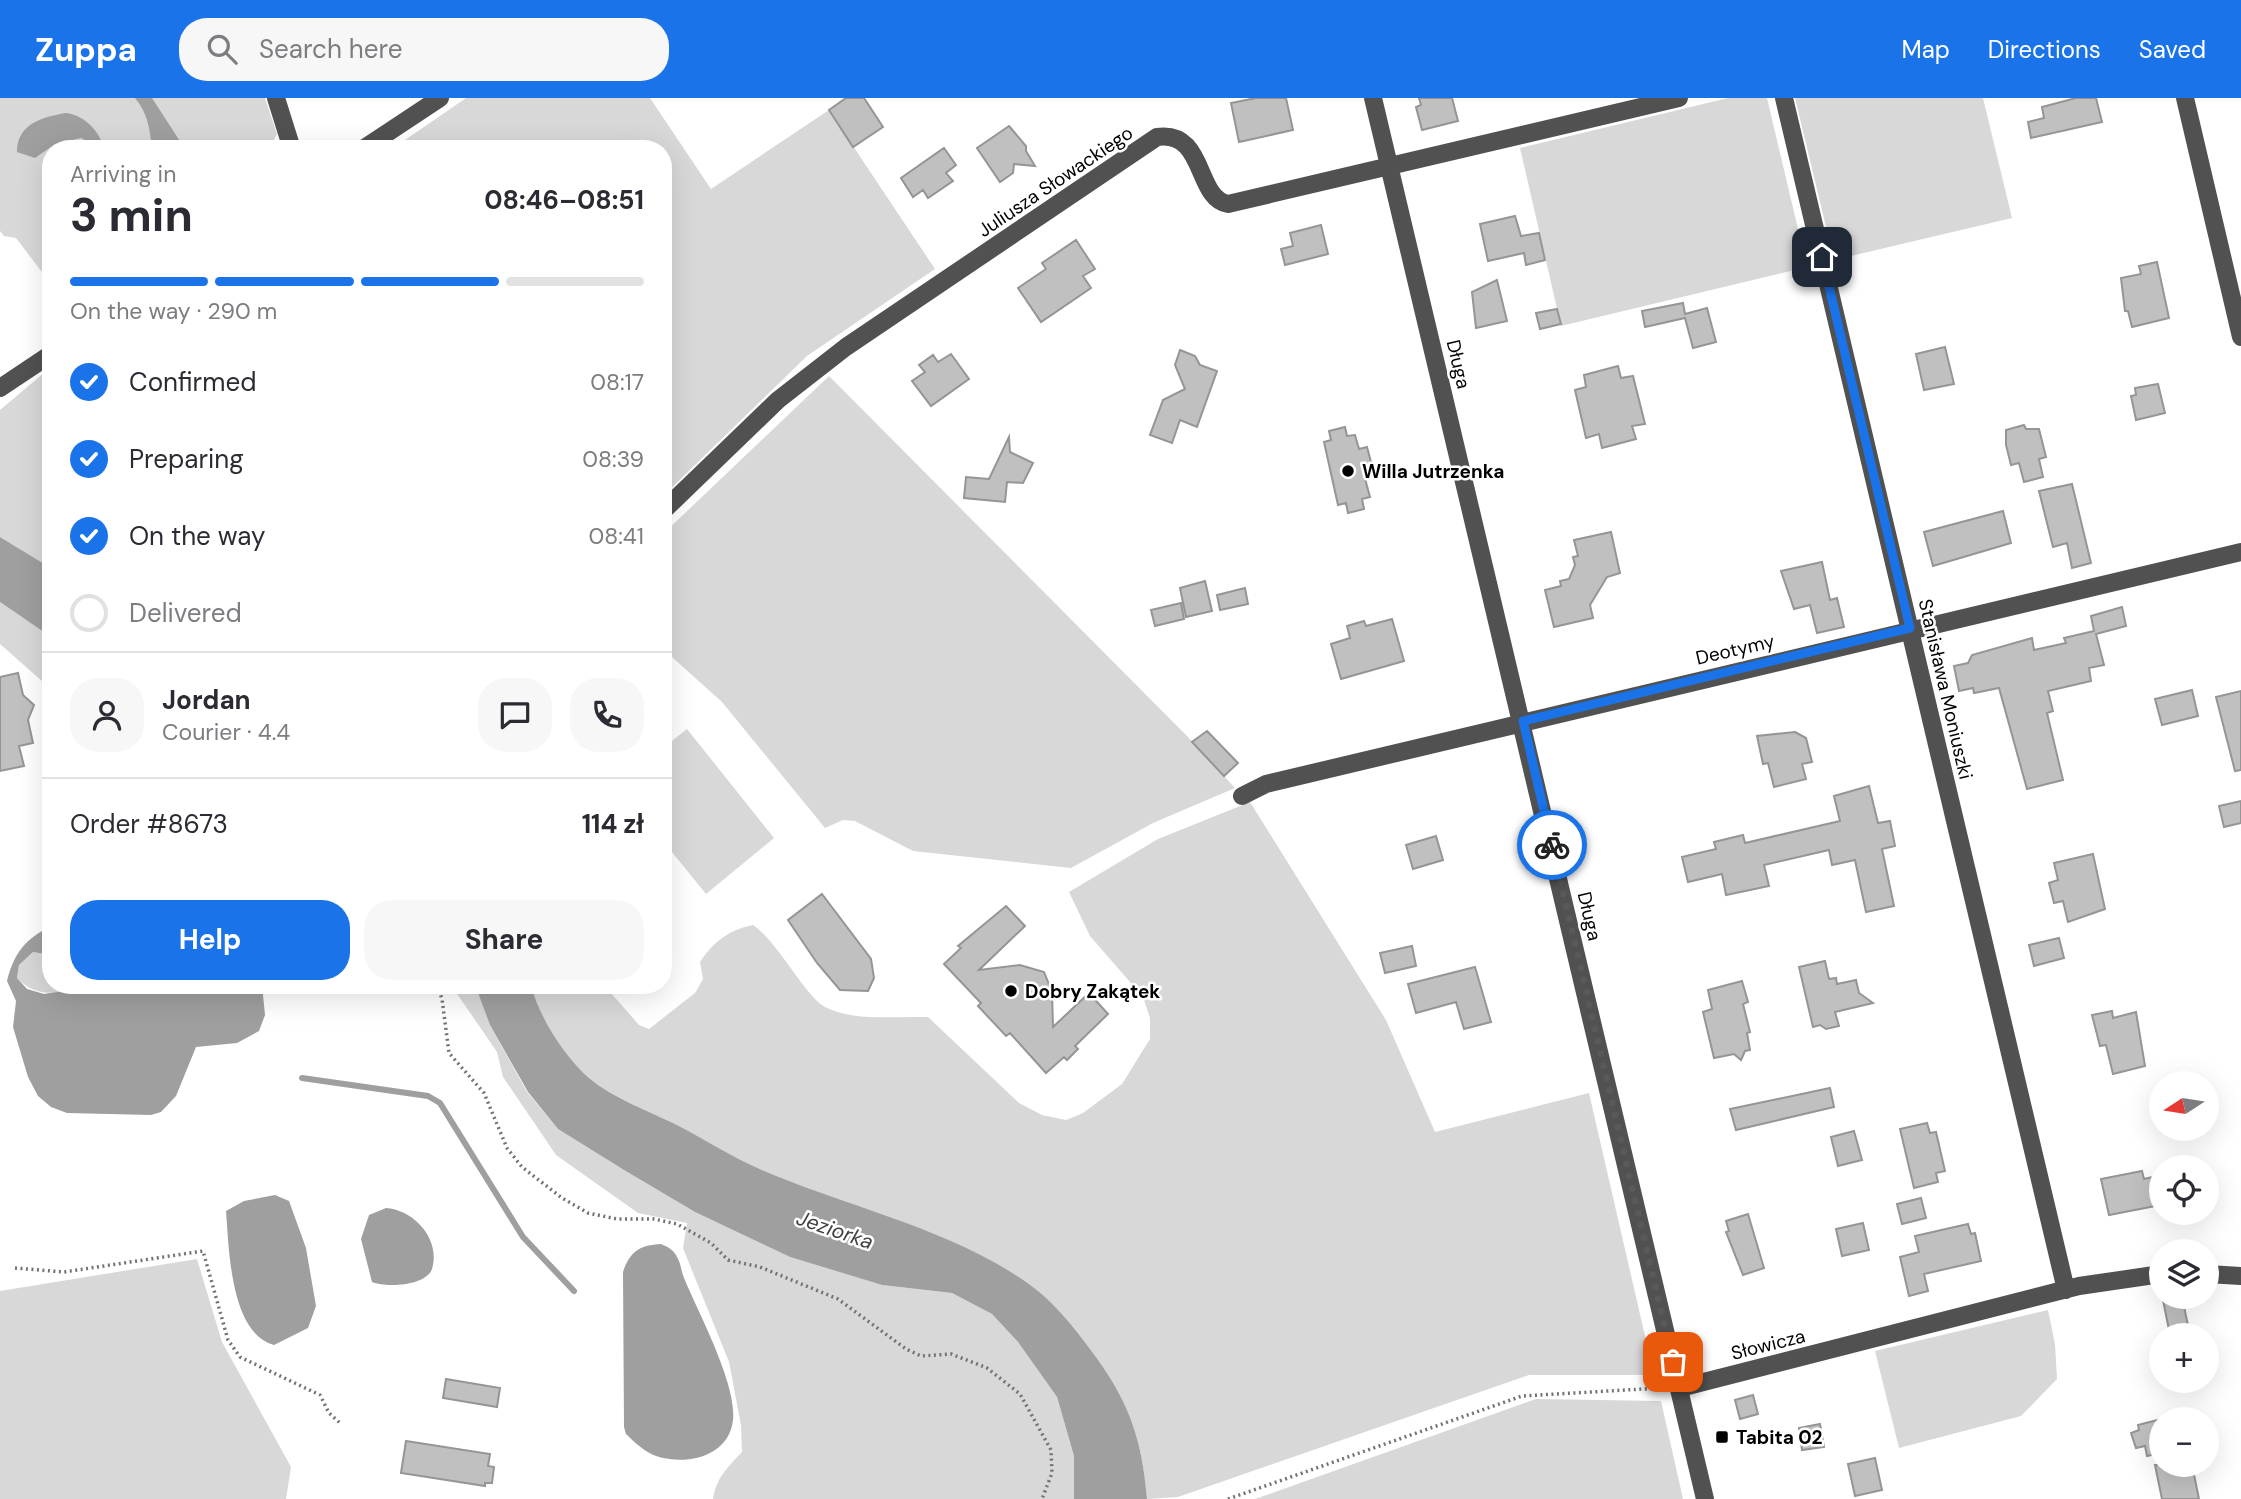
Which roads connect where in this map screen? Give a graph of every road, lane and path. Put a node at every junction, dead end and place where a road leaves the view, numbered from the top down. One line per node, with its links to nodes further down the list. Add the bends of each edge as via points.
1 (275, 98): 7 (street)
2 (440, 98): 8 (street)
3 (1373, 98): 9 (street, Długa)
4 (1679, 98): 9 (street, Juliusza Słowackiego)
5 (1784, 98): 15 (street, Stanisława Moniuszki)
6 (2185, 98): 10 (street)
7 (289, 140)
8 (377, 140)
9 (1390, 166): 13 (street, Juliusza Słowackiego, via 1228,204 1215,196 1181,141 1170,135 1157,137 846,347 778,400); 16 (street, Długa)
10 (2241, 337)
11 (42, 360): 12 (street)
12 (0, 388)
13 (672, 503)
14 (2241, 552): 15 (street, Deotymy)
15 (1910, 628): 16 (street, Deotymy); 23 (street, Stanisława Moniuszki)
16 (1523, 721): 17 (street, Deotymy, via 1266,784); 24 (street, Długa)
17 (1242, 796)
18 (440, 994): 26 (path, via 449,1053 484,1093 507,1148 522,1167 588,1213 677,1224 711,1243 728,1260 761,1267 838,1299 920,1356 951,1354 987,1368 1020,1394 1051,1450 1052,1473)
19 (15, 1268): 25 (path, via 64,1272 203,1251 228,1340 240,1357 320,1395)
20 (2219, 1275): 22 (street)
21 (2149, 1276): 23 (street, Słowicza)
22 (2241, 1276)
23 (2066, 1290): 24 (street, Słowicza)
24 (1679, 1388): 27 (path, via 1522,1396); 28 (street, Długa)
25 (340, 1423)
26 (1042, 1499)
27 (1228, 1499)
28 (1705, 1499)

